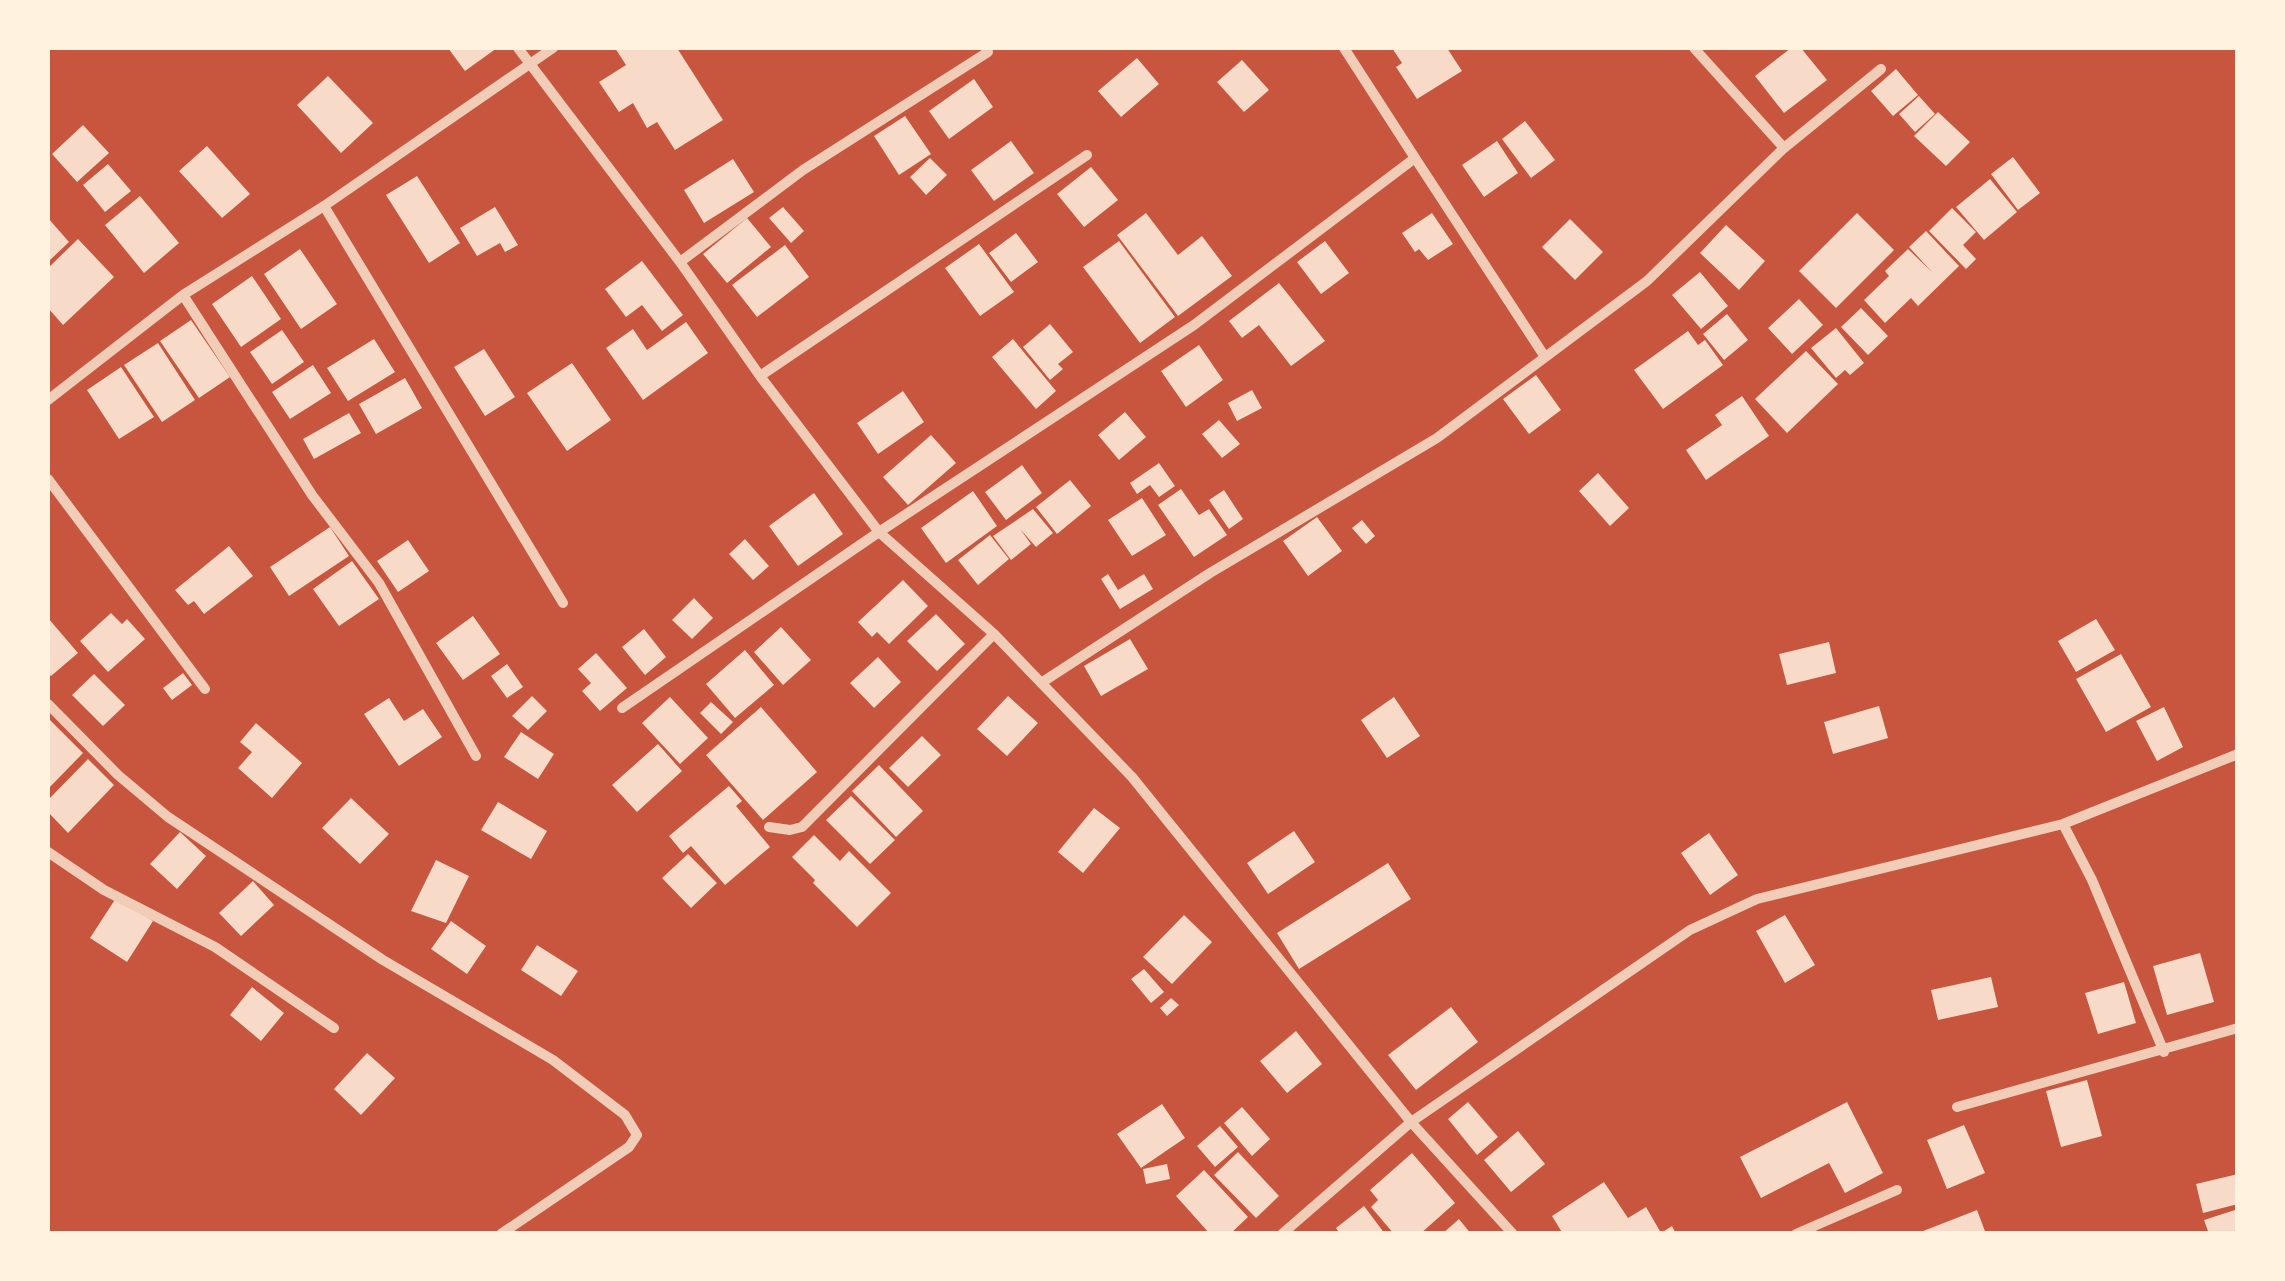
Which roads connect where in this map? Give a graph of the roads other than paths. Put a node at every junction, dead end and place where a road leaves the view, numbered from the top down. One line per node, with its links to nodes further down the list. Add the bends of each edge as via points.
1 (518, 48): 6 (street)
2 (553, 48): 6 (street)
3 (1344, 48): 10 (street)
4 (1694, 48): 8 (street)
5 (988, 52): 12 (street, via 804,170)
6 (531, 65): 11 (street); 12 (street)
7 (1880, 69): 8 (street)
8 (1784, 148): 14 (street, via 1647,281)
9 (1087, 154): 15 (street)
10 (1415, 158): 14 (street); 18 (street, via 1194,325)
11 (324, 206): 13 (street); 19 (street)
12 (680, 262): 15 (street)
13 (183, 295): 16 (street); 26 (street, via 312,495 379,583)
14 (1545, 357): 21 (street, via 1437,438)
15 (760, 376): 18 (street)
16 (48, 400)
17 (48, 479): 22 (street)
18 (879, 532): 20 (street); 24 (street)
19 (563, 603)
20 (994, 634): 21 (street); 28 (street, via 802,826)
21 (1042, 683): 34 (street, via 1132,777)
22 (205, 689)
23 (48, 704): 36 (street, via 168,817 383,960 553,1060 626,1115 637,1135 629,1146)
24 (622, 708)
25 (2238, 754): 27 (street)
26 (476, 756)
27 (2063, 824): 32 (street); 34 (street, via 1757,899 1690,930)
28 (768, 827)
29 (48, 852): 30 (street, via 104,890 215,946)
30 (334, 1028)
31 (2238, 1028): 32 (street)
32 (2164, 1052): 33 (street)
33 (1957, 1107)
34 (1411, 1122): 37 (street); 38 (street)
35 (1897, 1190): 39 (street)
36 (501, 1234)
37 (1282, 1234)
38 (1513, 1234)
39 (1796, 1234)

